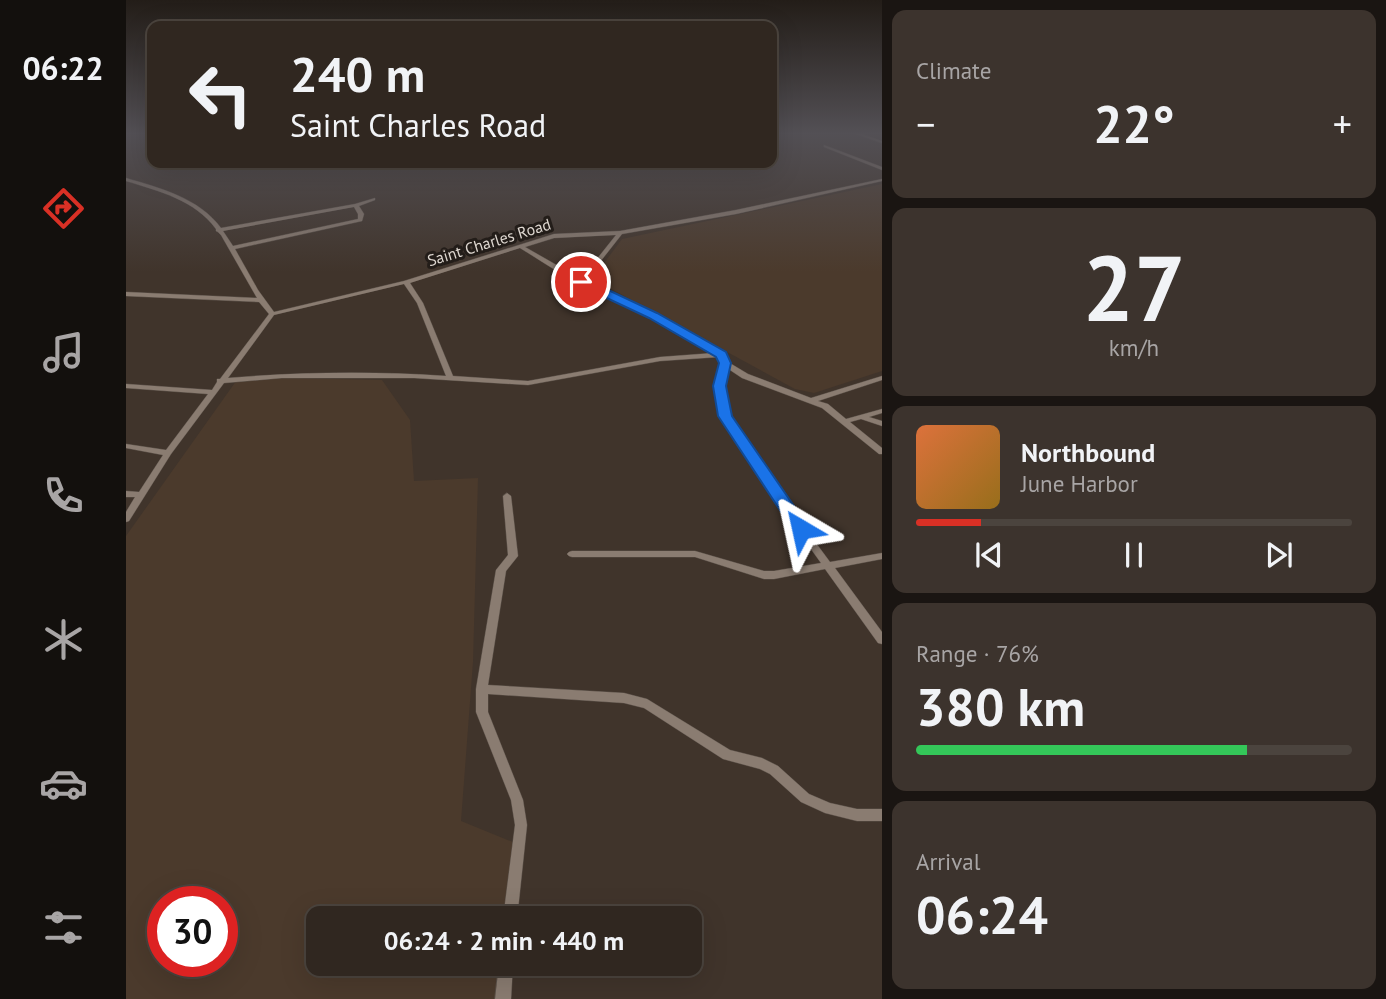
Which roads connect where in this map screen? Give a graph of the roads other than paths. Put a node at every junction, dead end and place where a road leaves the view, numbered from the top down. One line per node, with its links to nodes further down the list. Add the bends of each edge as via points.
1 (126, 180): 5 (street, via 191,204 208,215)
2 (882, 180): 6 (street, Saint Charles Road)
3 (373, 199): 4 (street)
4 (356, 205): 5 (street); 8 (street, via 360,220)
5 (218, 230): 8 (street)
6 (620, 233): 7 (street, Saint Charles Road, via 562,235); 10 (street)
7 (522, 247): 9 (street, Saint Charles Road); 10 (street)
8 (230, 248): 12 (street)
9 (406, 282): 13 (street, Saint Charles Road); 15 (street)
10 (581, 282): 14 (street, via 653,315)
11 (126, 294): 12 (street)
12 (260, 300): 13 (street)
13 (272, 314): 17 (street)
14 (723, 359): 15 (street, via 639,362 531,383); 20 (street, via 759,382); 34 (street, via 719,386 725,416)
15 (450, 378): 17 (street, via 282,376)
16 (882, 378): 20 (street)
17 (220, 382): 19 (street)
18 (126, 386): 19 (street)
19 (214, 392): 27 (street)
20 (813, 400): 23 (street)
21 (882, 411): 22 (street)
22 (861, 417): 23 (street); 24 (street)
23 (847, 422): 26 (street)
24 (882, 424)
25 (126, 446): 27 (street)
26 (882, 452)
27 (168, 453): 29 (street)
28 (126, 494): 29 (street)
29 (141, 495): 31 (street)
30 (507, 496): 36 (street, via 513,556 501,570)
31 (126, 519)
32 (572, 554): 34 (street, via 695,554 764,575)
33 (882, 556): 34 (street)
34 (827, 566): 35 (street)
35 (882, 640)
36 (482, 689): 37 (street, via 624,698 647,704 727,755 774,770 805,799 829,809); 38 (street, via 482,712 517,800 521,825)
37 (882, 816)
38 (512, 906)
39 (505, 976): 40 (street)
40 (503, 999)

